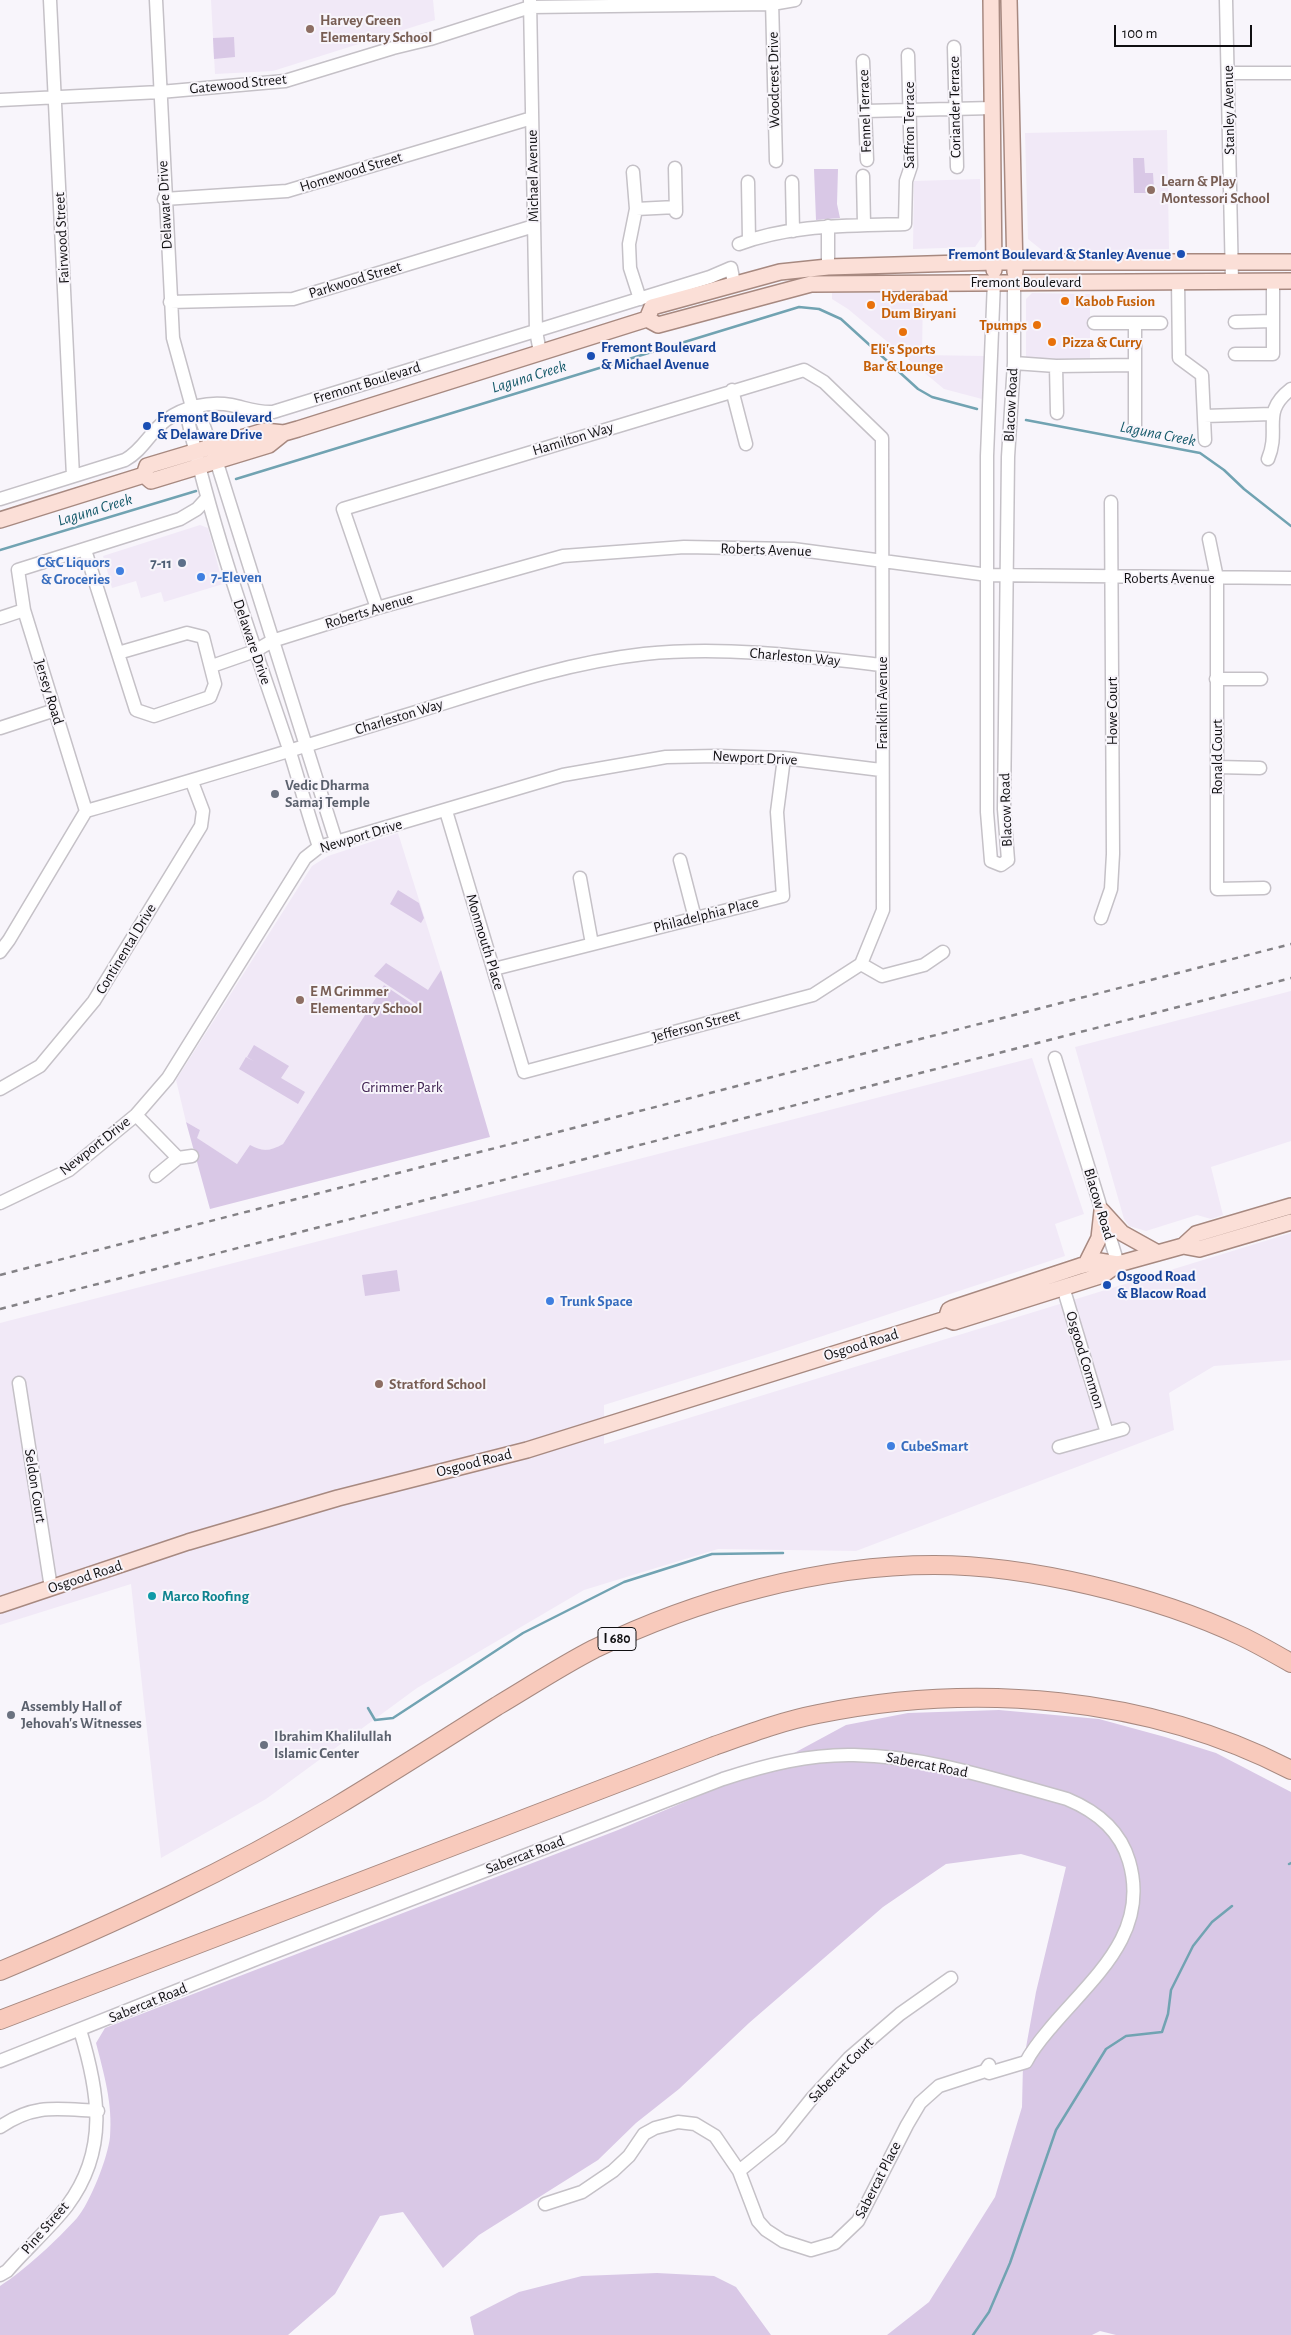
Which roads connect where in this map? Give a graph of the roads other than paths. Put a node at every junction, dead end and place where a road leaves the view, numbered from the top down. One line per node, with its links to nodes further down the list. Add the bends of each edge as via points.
1 (50, 0): 16 (street, Fairwood Street)
2 (156, 0): 15 (street, Delaware Drive)
3 (795, 0): 7 (street, Gatewood Street)
4 (991, 0): 18 (main road, Blacow Road)
5 (1009, 0): 40 (main road, Blacow Road)
6 (1226, 0): 13 (street, Stanley Avenue)
7 (772, 2): 9 (street, Gatewood Street); 24 (street, Woodcrest Drive)
8 (530, 3): 9 (street, Gatewood Street); 15 (street, Gatewood Street, via 430,39 286,81); 22 (street, Michael Avenue)
9 (645, 3)
10 (954, 47): 19 (street, Coriander Terrace)
11 (908, 55): 20 (street, Saffron Terrace)
12 (863, 61): 21 (street, Fennel Terrace)
13 (1228, 73): 14 (street); 37 (street, Stanley Avenue)
14 (1291, 73)
15 (160, 92): 16 (street, Gatewood Street); 31 (street, Delaware Drive)
16 (55, 98): 17 (street, Gatewood Street); 80 (street, Fairwood Street)
17 (0, 100)
18 (993, 108): 19 (street); 38 (main road, Blacow Road)
19 (955, 109): 20 (street); 25 (street, Coriander Terrace)
20 (910, 110): 21 (street); 33 (street, Saffron Terrace, via 911,166 906,181 905,224)
21 (865, 111): 23 (street, Fennel Terrace)
22 (532, 118): 31 (street, Homewood Street, via 287,191); 34 (street, Michael Avenue)
23 (867, 160)
24 (776, 161)
25 (957, 167)
26 (675, 168): 32 (street, via 676,209)
27 (633, 172): 32 (street)
28 (863, 176): 33 (street)
29 (748, 182): 36 (street, via 744,242)
30 (792, 182): 36 (street)
31 (164, 200): 50 (street, Delaware Drive)
32 (636, 209): 49 (street, via 629,244 630,268)
33 (864, 225): 35 (street)
34 (534, 226): 50 (street, Parkwood Street, via 294,299); 57 (street, Michael Avenue)
35 (828, 226): 36 (street); 41 (street)
36 (793, 231)
37 (1232, 261): 39 (main road, Fremont Boulevard); 40 (main road, Fremont Boulevard); 45 (street, Stanley Avenue)
38 (994, 262): 40 (main road, Fremont Boulevard); 41 (main road, Fremont Boulevard); 42 (main road, Blacow Road)
39 (1291, 262)
40 (1015, 263): 43 (main road, Blacow Road)
41 (828, 267): 48 (main road, Fremont Boulevard, via 780,272)
42 (994, 281): 43 (main road, Fremont Boulevard); 51 (main road, Fremont Boulevard, via 811,284 658,325); 90 (street, Blacow Road, via 987,456)
43 (1014, 281): 44 (main road, Fremont Boulevard); 60 (street, Blacow Road)
44 (1178, 281): 45 (main road, Fremont Boulevard); 68 (street, via 1179,358 1202,375)
45 (1232, 281): 46 (main road, Fremont Boulevard)
46 (1273, 281): 47 (main road, Fremont Boulevard); 52 (street)
47 (1291, 281)
48 (734, 283): 49 (street, Fremont Boulevard, via 731,268); 51 (main road, Fremont Boulevard, via 652,307)
49 (640, 298): 57 (street, Fremont Boulevard)
50 (170, 302): 65 (street, Delaware Drive, via 175,352)
51 (647, 319): 58 (main road, Fremont Boulevard)
52 (1273, 321): 53 (street); 59 (street, via 1273,354)
53 (1235, 322)
54 (1094, 323): 55 (street)
55 (1135, 323): 56 (street); 61 (street)
56 (1161, 323)
57 (536, 331): 58 (street, Michael Avenue); 65 (street, Fremont Boulevard, via 273,412 255,412 222,404)
58 (540, 352): 70 (main road, Fremont Boulevard)
59 (1235, 354)
60 (1014, 364): 62 (street); 91 (street, Blacow Road)
61 (1135, 365): 62 (street); 69 (street)
62 (1056, 366): 66 (street)
63 (1291, 389): 67 (street, via 1275,404)
64 (732, 390): 71 (street, Hamilton Way, via 804,370 824,382); 73 (street); 95 (street, Hamilton Way, via 343,509)
65 (192, 407): 74 (street, Delaware Drive, via 201,418); 75 (street, Delaware Drive, via 188,420); 80 (street, Fremont Boulevard, via 157,427 134,455)
66 (1057, 413)
67 (1272, 414): 68 (street); 76 (street, via 1274,437)
68 (1204, 416): 72 (street)
69 (1135, 426)
70 (284, 433): 74 (main road, Fremont Boulevard, via 264,431); 77 (main road, Fremont Boulevard, via 269,445)
71 (882, 438): 89 (street, Franklin Avenue)
72 (1205, 440)
73 (746, 444)
74 (212, 447): 75 (main road, Fremont Boulevard); 77 (street, Delaware Drive)
75 (195, 452): 78 (street, Delaware Drive); 79 (main road, Fremont Boulevard, via 147,466)
76 (1268, 458)
77 (217, 462): 78 (main road, Fremont Boulevard); 98 (street, Delaware Drive)
78 (200, 467): 79 (main road, Fremont Boulevard, via 151,481); 81 (street, Delaware Drive)
79 (144, 475): 85 (main road, Fremont Boulevard)
80 (73, 476): 82 (street, Fremont Boulevard)
81 (207, 498): 84 (street, via 197,509); 86 (street, Delaware Drive)
82 (0, 499)
83 (1111, 502): 92 (street, Howe Court)
84 (180, 519): 86 (street); 88 (street)
85 (0, 520)
86 (214, 522): 99 (street, Delaware Drive)
87 (1209, 539): 93 (street, Ronald Court)
88 (85, 550): 96 (street, Jersey Road, via 18,570); 100 (street)
89 (883, 561): 90 (street, Roberts Avenue); 95 (street, Roberts Avenue, via 793,548 684,548 562,556); 101 (street, Franklin Avenue)
90 (988, 575): 91 (street, Roberts Avenue); 91 (street, Blacow Road, via 987,812 991,861 1001,865 1008,860 1004,809)
91 (1006, 576): 92 (street, Roberts Avenue)
92 (1112, 577): 93 (street, Roberts Avenue); 122 (street, Howe Court, via 1113,854 1111,889)
93 (1216, 578): 94 (street, Roberts Avenue); 103 (street, Ronald Court)
94 (1291, 578)
95 (377, 608): 98 (street, Roberts Avenue)
96 (24, 610): 97 (street); 105 (street, Jersey Road)
97 (0, 618)
98 (272, 641): 99 (street, Roberts Avenue); 107 (street, Delaware Drive)
99 (255, 651): 102 (street, Roberts Avenue); 108 (street, Delaware Drive)
100 (118, 653): 102 (street, via 187,633 203,637); 102 (street, via 136,710 154,716 210,697 216,684)
101 (882, 665): 107 (street, Charleston Way, via 717,650 644,654 566,666); 112 (street, Franklin Avenue)
102 (212, 666)
103 (1216, 679): 104 (street); 110 (street, Ronald Court)
104 (1262, 679)
105 (55, 710): 106 (street); 114 (street, Jersey Road)
106 (0, 728)
107 (305, 746): 108 (street, Charleston Way); 116 (street, Delaware Drive)
108 (289, 750): 113 (street, Charleston Way); 117 (street, Delaware Drive)
109 (784, 758): 112 (street, Newport Drive); 115 (street, Newport Drive, via 666,757 619,764 563,775); 121 (street, Philadelphia Place, via 777,812 783,896)
110 (1217, 767): 111 (street); 120 (street, Ronald Court, via 1217,889)
111 (1260, 768)
112 (881, 770): 126 (street, Franklin Avenue, via 883,910)
113 (192, 782): 114 (street, Charleston Way); 130 (street, Continental Drive, via 203,811 201,826 94,1001 40,1066)
114 (86, 811): 124 (street)
115 (446, 811): 116 (street, Newport Drive); 127 (street, Monmouth Place)
116 (336, 841): 117 (street, Newport Drive)
117 (319, 847): 131 (street, Newport Drive, via 305,858 168,1078)
118 (680, 860): 121 (street)
119 (580, 878): 123 (street)
120 (1264, 888)
121 (695, 918): 123 (street, Philadelphia Place)
122 (1101, 918)
123 (592, 944): 127 (street, Philadelphia Place)
124 (0, 952)
125 (944, 952): 126 (street, via 924,965 882,976)
126 (862, 964): 129 (street, Jefferson Street, via 813,995)
127 (494, 969): 129 (street, Monmouth Place)
128 (1055, 1058): 137 (street, Blacow Road)
129 (524, 1072)
130 (0, 1089)
131 (136, 1115): 133 (street); 135 (street, Newport Drive, via 69,1170)
132 (192, 1156): 133 (street)
133 (178, 1158): 134 (street)
134 (156, 1176)
135 (0, 1203)
136 (1291, 1206): 139 (main road, Osgood Road, via 1196,1234)
137 (1102, 1212): 140 (main road, via 1122,1233); 141 (main road, via 1099,1238); 142 (street, Blacow Road)
138 (1291, 1222): 139 (main road, Osgood Road, via 1199,1249)
139 (1183, 1246): 140 (main road, Osgood Road)
140 (1158, 1253): 142 (main road, Osgood Road)
141 (1086, 1264): 142 (main road, Osgood Road, via 1098,1260); 144 (main road, Osgood Road, via 952,1308)
142 (1118, 1264): 143 (main road, Osgood Road, via 1103,1275)
143 (1063, 1287): 144 (main road, Osgood Road, via 954,1322); 147 (street, Osgood Common)
144 (946, 1319): 149 (main road, Osgood Road, via 527,1450 338,1498 185,1543)
145 (19, 1384): 149 (street, Seldon Court)
146 (1123, 1429): 147 (street)
147 (1107, 1433): 148 (street)
148 (1059, 1447)
149 (51, 1588): 150 (main road, Osgood Road)
150 (0, 1605)
151 (1291, 1663): 154 (highway, I 680, via 1242,1636 1181,1612 1121,1593 1004,1569 895,1566 786,1582 686,1612 593,1650 265,1846 127,1916)
152 (1291, 1770): 156 (highway, via 1192,1730 1148,1718 1057,1702 964,1697 916,1699 817,1714 766,1727 714,1746)
153 (1067, 1799): 157 (street, Sabercat Road, via 958,1770 891,1757 820,1756 756,1768); 161 (street, Sabercat Place, via 1085,1807 1115,1832 1132,1872 1135,1895 1132,1917 1109,1960 1027,2059 993,2064 984,2071 939,2086 920,2103 858,2221 834,2243 810,2250 783,2241 766,2230 754,2213)
154 (0, 1971)
155 (951, 1978): 161 (street, Sabercat Court, via 900,2014 849,2058 780,2138)
156 (0, 2020)
157 (80, 2030): 158 (street, Sabercat Road); 159 (street, Pine Street, via 92,2070)
158 (0, 2061)
159 (98, 2111): 160 (street, via 38,2109 17,2116); 163 (street, Pine Street, via 91,2161 67,2205)
160 (0, 2127)
161 (739, 2171): 162 (street, Sabercat Place, via 716,2136 695,2124 678,2122 644,2134 613,2171 582,2192)
162 (545, 2204)
163 (0, 2275)

